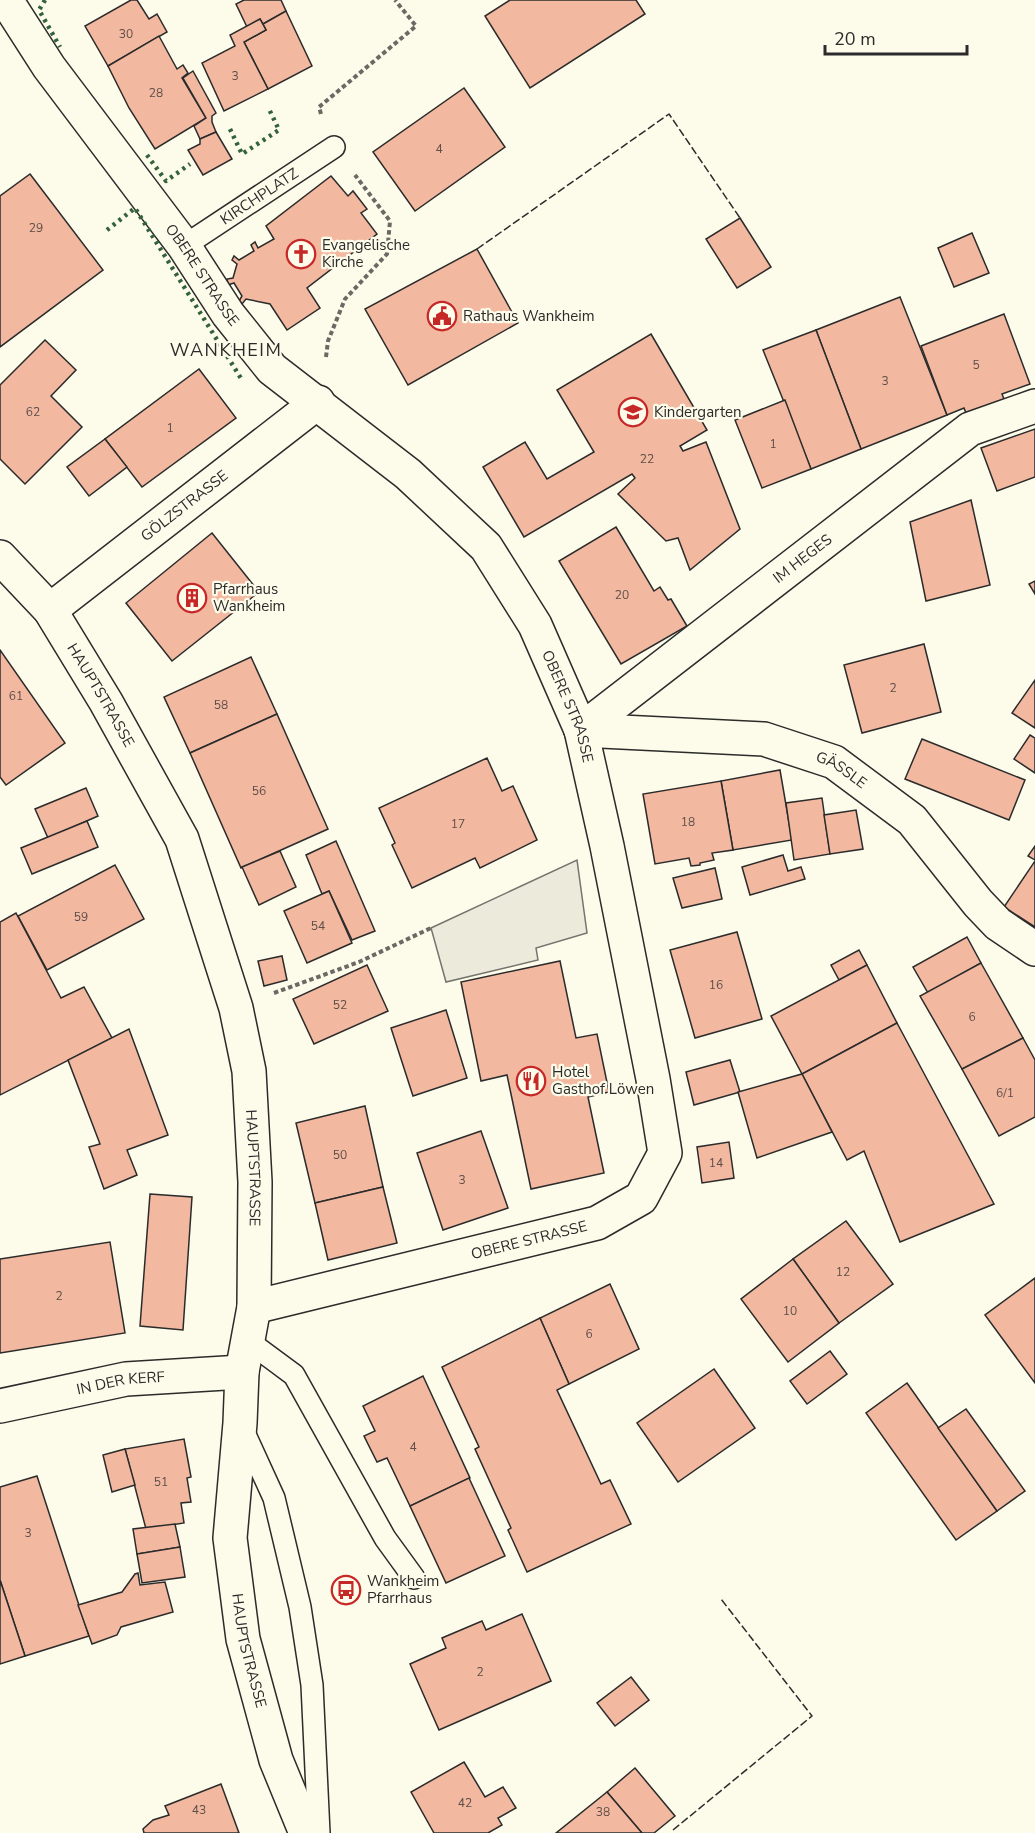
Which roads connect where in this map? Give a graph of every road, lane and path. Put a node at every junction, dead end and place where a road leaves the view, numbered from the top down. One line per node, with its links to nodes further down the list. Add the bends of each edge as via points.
1 (6, 0): 4 (street, OBERE STRASSE, via 49,67)
2 (394, 0): 3 (path, via 416,26 319,107)
3 (334, 147): 4 (lane, KIRCHPLATZ); 5 (path, via 390,221 387,254 345,299 328,341)
4 (184, 246): 5 (street, OBERE STRASSE, via 228,314 272,369)
5 (318, 402): 8 (street, GÖLZSTRASSE); 9 (street, OBERE STRASSE, via 408,474 486,547 535,625)
6 (1035, 406): 9 (street, IM HEGES, via 970,429)
7 (0, 557): 8 (street, HAUPTSTRASSE)
8 (51, 610): 12 (street, HAUPTSTRASSE, via 182,839)
9 (580, 730): 11 (street, GÄSSLE, via 764,740 834,762 912,820 998,924); 13 (street, OBERE STRASSE, via 609,858 664,1153 641,1198 597,1223)
10 (431, 928): 12 (path, via 359,962)
11 (1035, 949)
12 (236, 1008): 13 (street, HAUPTSTRASSE, via 249,1071 255,1182)
13 (254, 1306): 14 (street, HAUPTSTRASSE)
14 (245, 1357): 15 (street, IN DER KERF); 16 (street, HAUPTSTRASSE); 17 (lane, via 294,1375 385,1538)
15 (0, 1406)
16 (240, 1423): 18 (street, HAUPTSTRASSE, via 230,1538 243,1639 276,1760); 19 (lane, via 274,1498 300,1607 312,1685)
17 (414, 1578)
18 (306, 1833)
19 (319, 1833)

